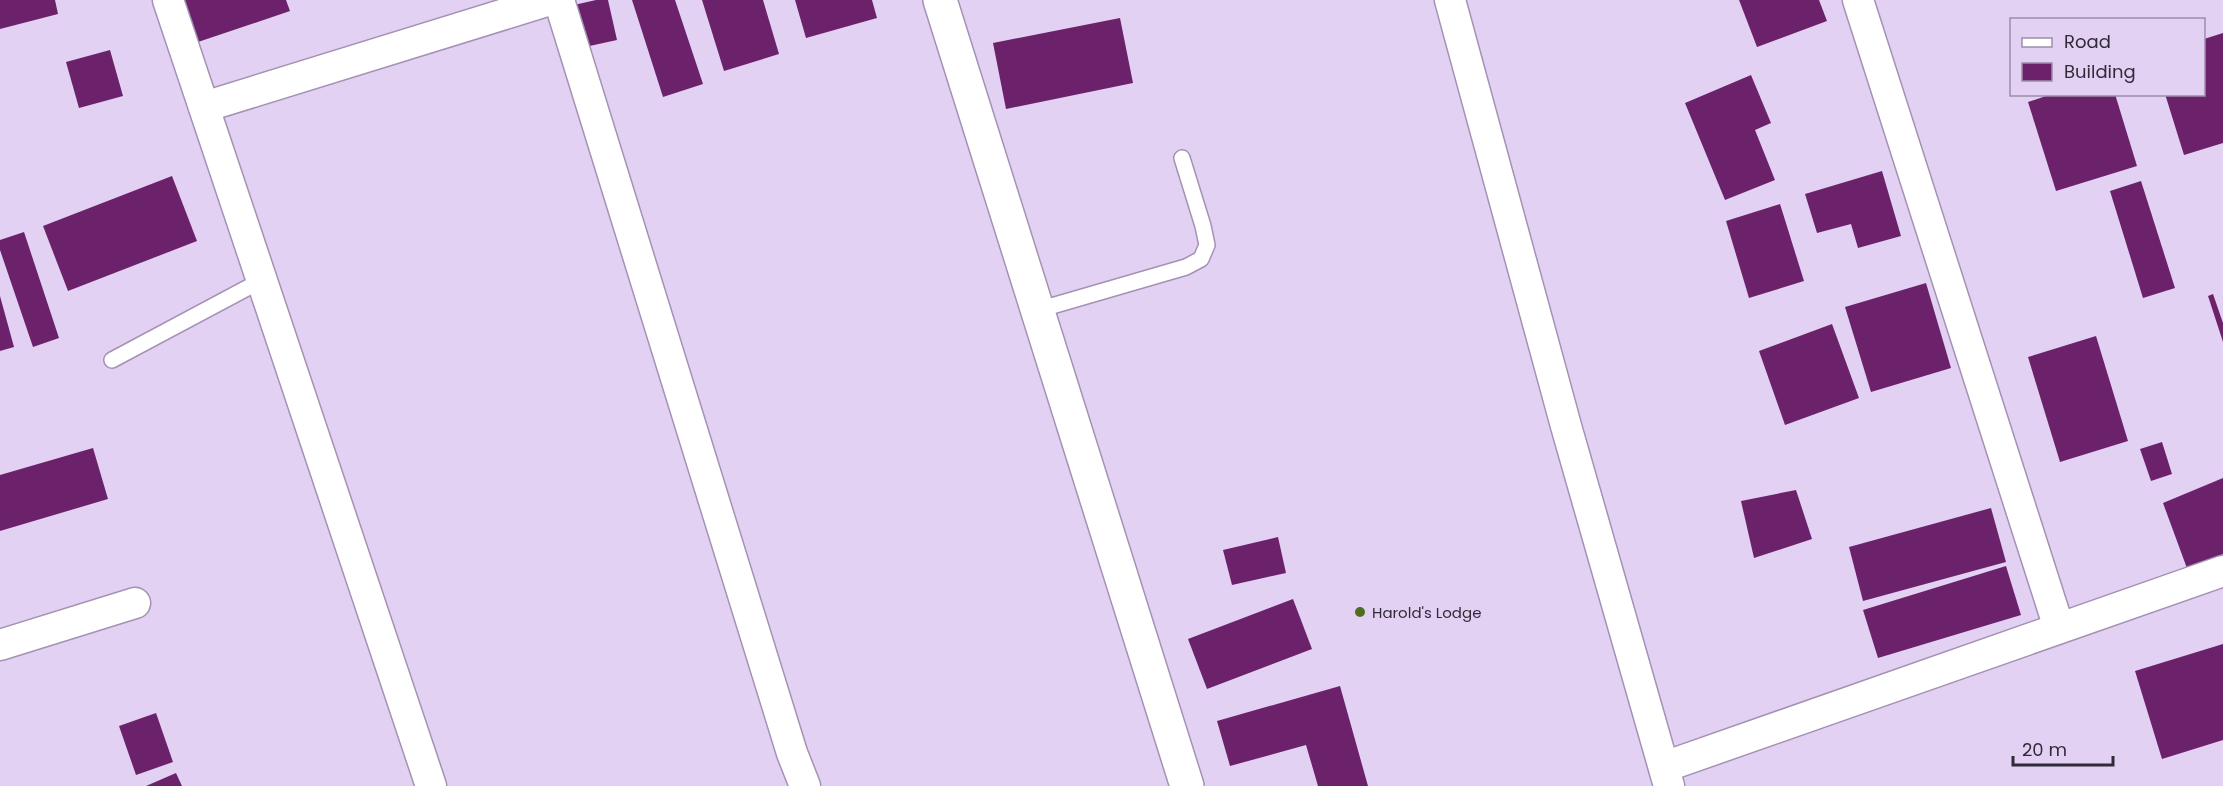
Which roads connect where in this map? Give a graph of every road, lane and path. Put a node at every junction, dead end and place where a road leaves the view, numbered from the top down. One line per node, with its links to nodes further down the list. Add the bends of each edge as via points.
1 (168, 0): 7 (street)
2 (550, 0): 7 (street)
3 (559, 0): 18 (street, via 788,742)
4 (940, 0): 10 (street)
5 (1450, 0): 16 (street)
6 (1858, 0): 14 (street)
7 (204, 107): 9 (street)
8 (1182, 158): 10 (lane, via 1207,245 1201,259 1186,267)
9 (262, 280): 11 (lane); 17 (street)
10 (1038, 310): 19 (street)
11 (112, 360)
12 (2223, 571): 14 (street)
13 (135, 603): 15 (street)
14 (2059, 628): 16 (street)
15 (0, 645)
16 (1667, 777)
17 (431, 786)
18 (805, 786)
19 (1187, 786)

